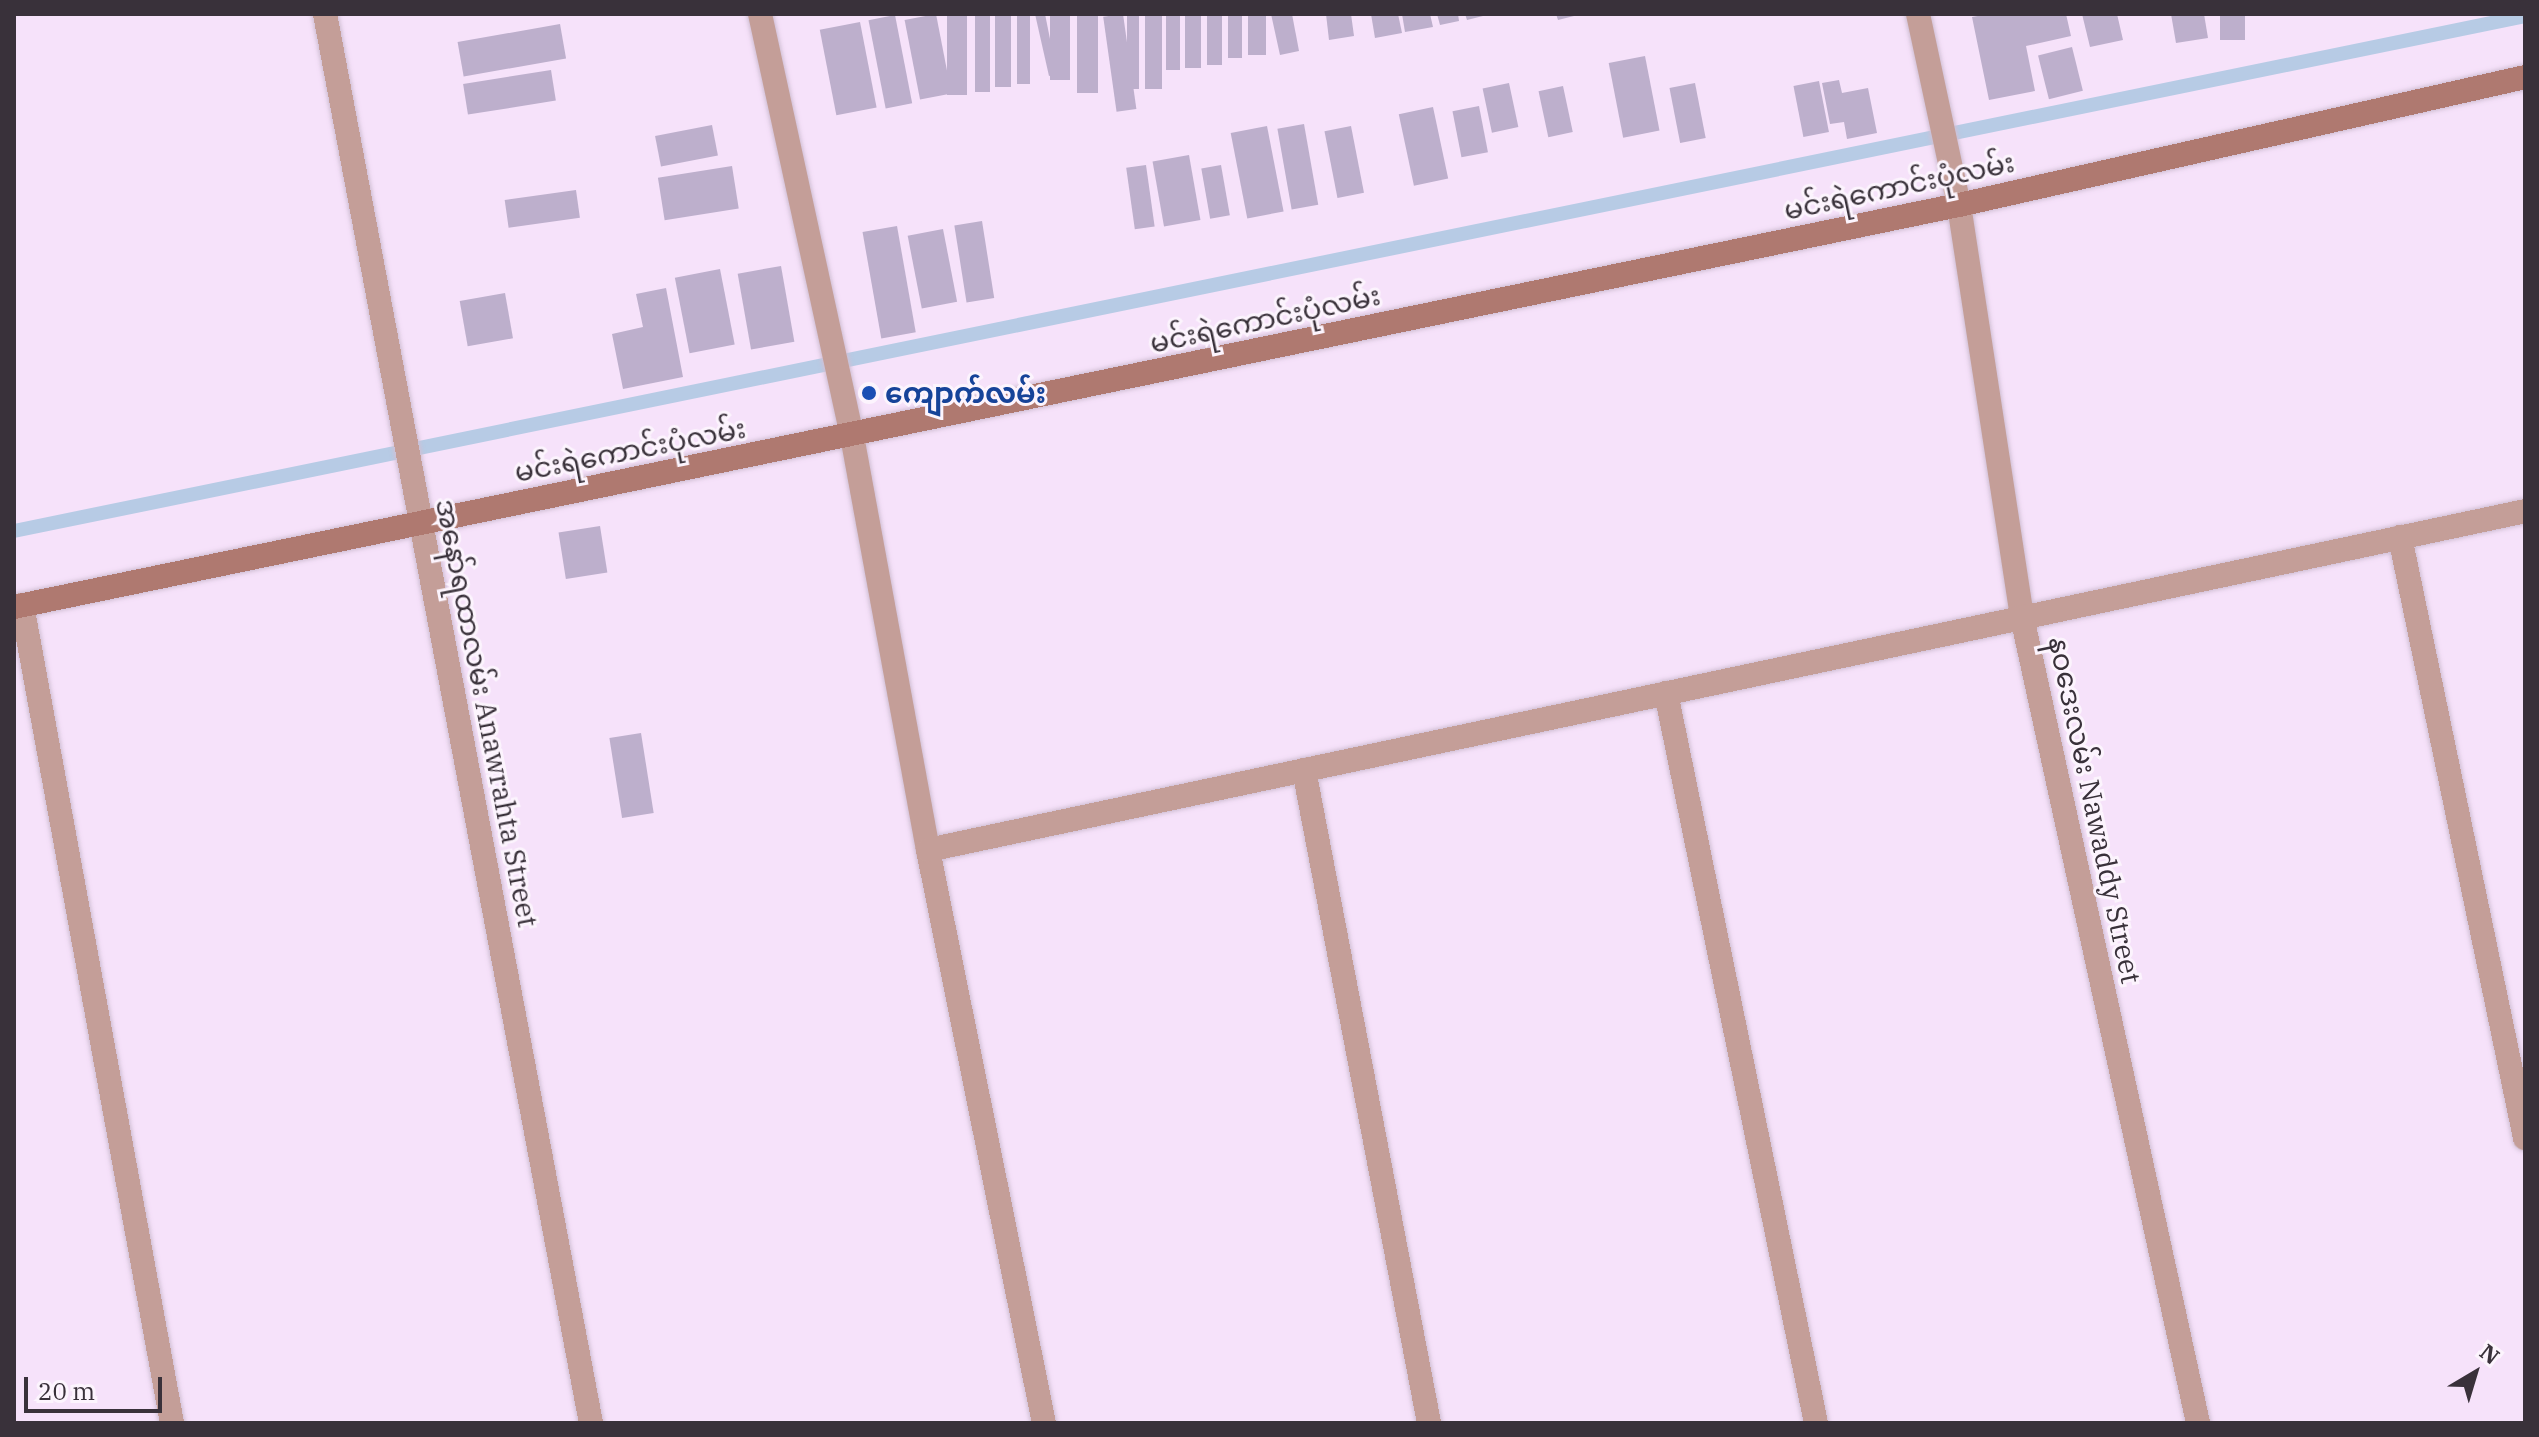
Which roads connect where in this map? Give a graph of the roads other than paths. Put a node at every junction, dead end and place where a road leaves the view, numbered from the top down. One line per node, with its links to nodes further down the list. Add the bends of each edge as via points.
1 (325, 14): 8 (street, အနော်ရထာလမ်း Anawrahta Street)
2 (760, 14): 6 (street)
3 (1918, 14): 5 (street, နဝဒေးလမ်း Nawaddy Street)
4 (2525, 77): 5 (street, မင်းရဲကောင်းပုံလမ်း)
5 (1959, 205): 6 (street, မင်းရဲကောင်းပုံလမ်း); 11 (street, နဝဒေးလမ်း Nawaddy Street)
6 (852, 436): 8 (street, မင်းရဲကောင်းပုံလမ်း); 14 (street)
7 (2525, 511): 9 (street)
8 (420, 522): 10 (street, မင်းရဲကောင်းပုံလမ်း); 17 (street, အနော်ရထာလမ်း Anawrahta Street)
9 (2400, 537): 11 (street); 15 (street)
10 (18, 606): 16 (street)
11 (2022, 617): 12 (street); 21 (street, နဝဒေးလမ်း Nawaddy Street)
12 (1666, 693): 13 (street); 20 (street)
13 (1304, 770): 14 (street); 19 (street)
14 (928, 850): 18 (street)
15 (2525, 1138)
16 (172, 1423)
17 (591, 1423)
18 (1044, 1423)
19 (1429, 1423)
20 (1816, 1423)
21 (2198, 1423)

